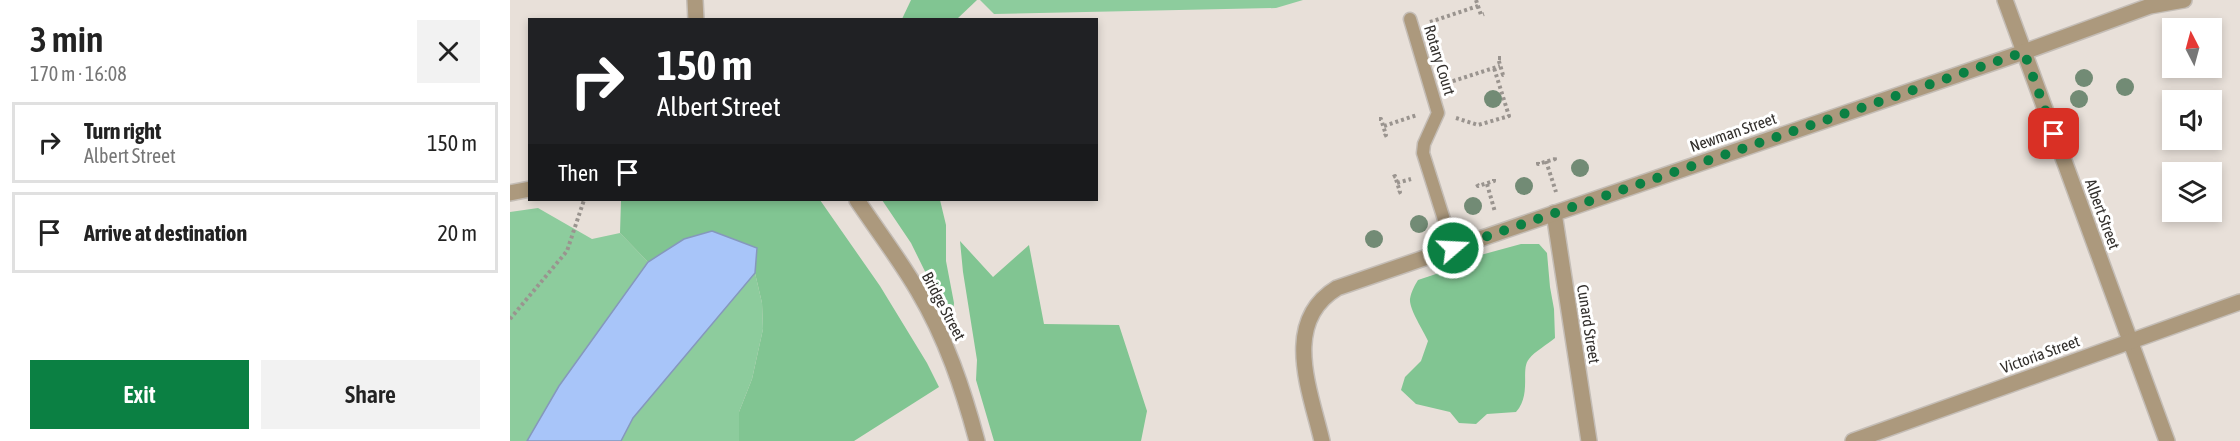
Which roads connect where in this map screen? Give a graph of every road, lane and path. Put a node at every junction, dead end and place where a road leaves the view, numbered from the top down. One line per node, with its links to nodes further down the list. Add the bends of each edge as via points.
1 (696, 0): 7 (street)
2 (2005, 0): 9 (street, Albert Street)
3 (2184, 0): 4 (street, Newman Street)
4 (2150, 3): 9 (street, Newman Street)
5 (1479, 5): 6 (path, via 1481,15); 8 (path)
6 (1484, 14)
7 (696, 18)
8 (1411, 23): 14 (lane, Rotary Court)
9 (2024, 52): 29 (street, Newman Street); 35 (street, Albert Street)
10 (1501, 58): 11 (path)
11 (1502, 66): 12 (path); 13 (path, via 1503,75)
12 (1494, 68): 14 (path); 15 (path, via 1509,116 1478,125)
13 (1506, 74)
14 (1431, 88): 15 (lane, Rotary Court)
15 (1438, 111): 16 (path, via 1383,129); 31 (lane, Rotary Court, via 1423,153)
16 (1379, 119)
17 (1554, 157): 18 (path)
18 (1546, 161): 19 (path); 29 (path)
19 (1538, 162)
20 (1393, 177): 24 (path)
21 (1494, 179): 22 (path)
22 (1486, 183): 23 (path); 30 (path)
23 (1477, 184)
24 (1397, 186)
25 (528, 189): 26 (street)
26 (510, 193)
27 (584, 201): 33 (path, via 567,250)
28 (858, 201): 36 (street, Bridge Street, via 918,291 937,327 961,384)
29 (1558, 212): 30 (street, Newman Street); 38 (street, Cunard Street)
30 (1502, 231): 31 (street, Newman Street)
31 (1453, 248): 37 (street, Newman Street, via 1337,288 1318,302 1308,320 1304,343 1305,367)
32 (2240, 302): 35 (street, Victoria Street)
33 (512, 310): 34 (path)
34 (510, 319)
35 (2130, 341): 39 (street, Victoria Street); 40 (street, Albert Street)
36 (977, 441)
37 (1322, 441)
38 (1589, 441)
39 (1853, 441)
40 (2167, 441)

